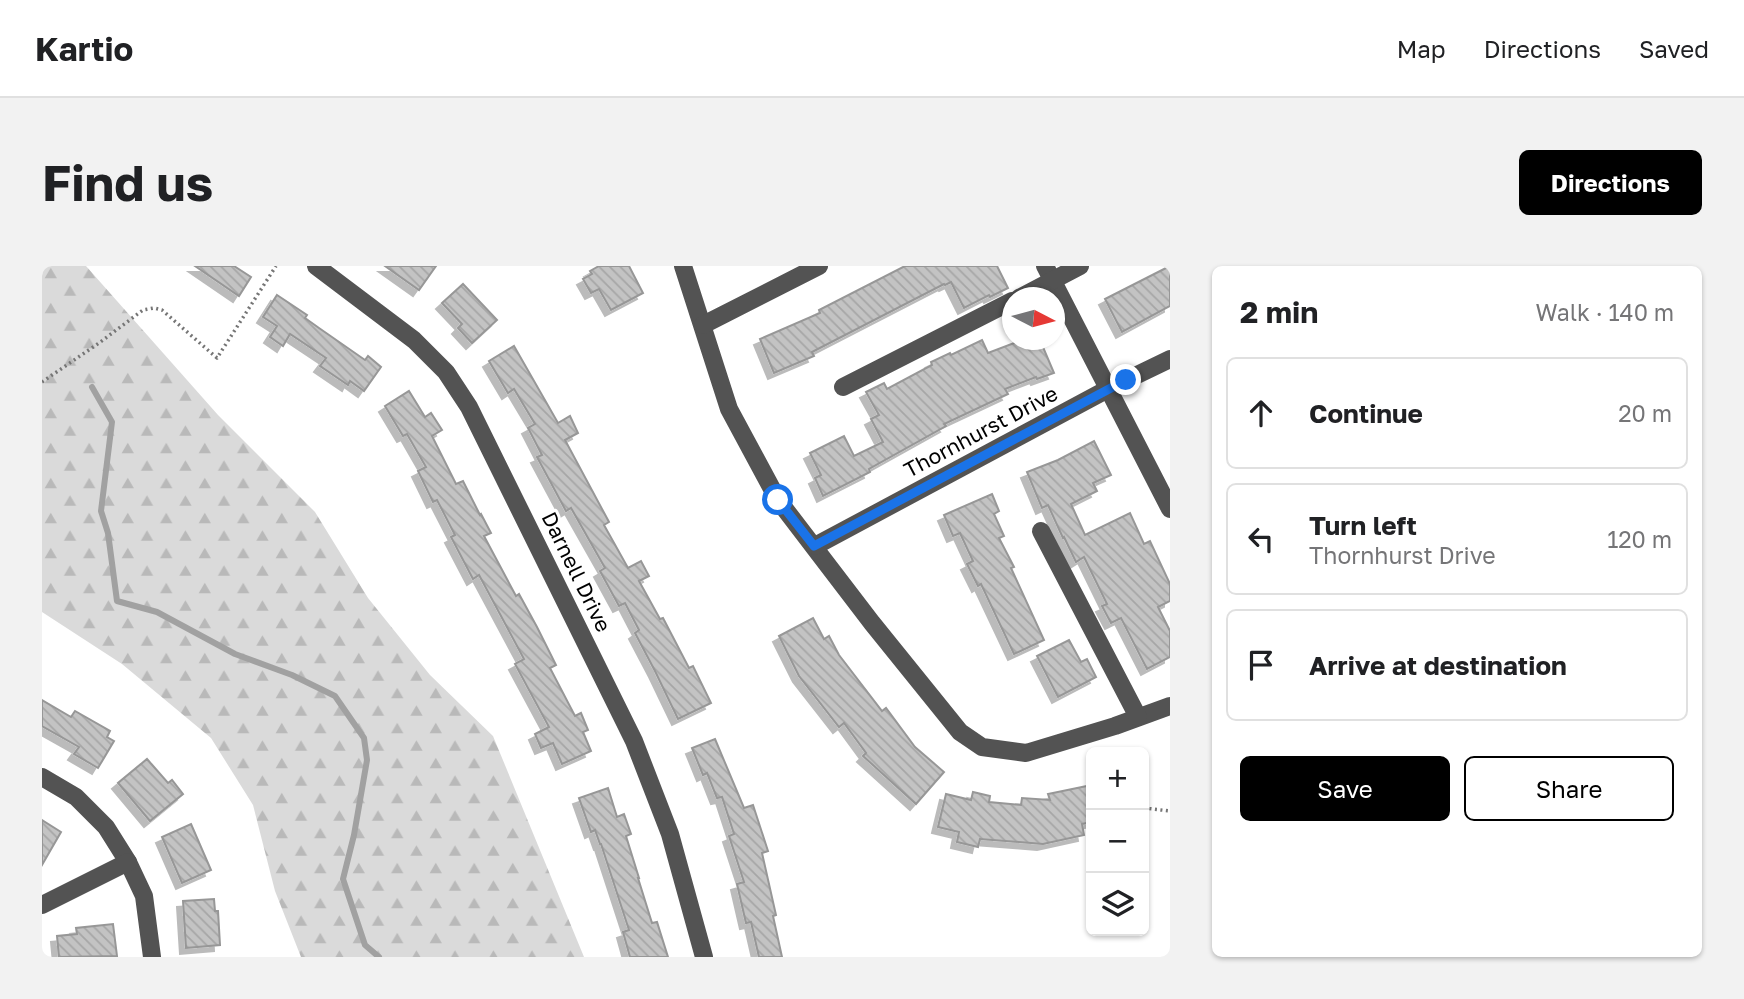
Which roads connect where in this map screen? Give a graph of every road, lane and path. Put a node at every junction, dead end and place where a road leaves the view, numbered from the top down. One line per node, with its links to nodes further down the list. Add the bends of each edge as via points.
1 (276, 266): 11 (path, via 217,358 154,308 143,310)
2 (316, 266): 25 (street, Darnell Drive, via 414,340 446,372 469,407 634,741 670,834)
3 (683, 266): 9 (street)
4 (819, 266): 9 (street)
5 (1080, 266): 6 (street)
6 (1049, 273): 7 (street); 13 (street)
7 (1032, 287)
8 (1002, 307): 12 (street)
9 (703, 325): 16 (street, via 729,409 778,500)
10 (1170, 359): 13 (street, Thornhurst Drive)
11 (42, 382)
12 (842, 387)
13 (1108, 389): 14 (street); 16 (street, Thornhurst Drive)
14 (1170, 509)
15 (1041, 531): 18 (street)
16 (814, 546): 18 (street, via 931,698 960,732 982,747 1026,753)
17 (1170, 706): 18 (street)
18 (1138, 717)
19 (42, 777): 22 (street, via 76,797 106,827)
20 (1149, 809): 21 (path)
21 (1170, 811)
22 (128, 862): 23 (street); 24 (street, via 144,896)
23 (42, 905)
24 (152, 957)
25 (704, 957)

